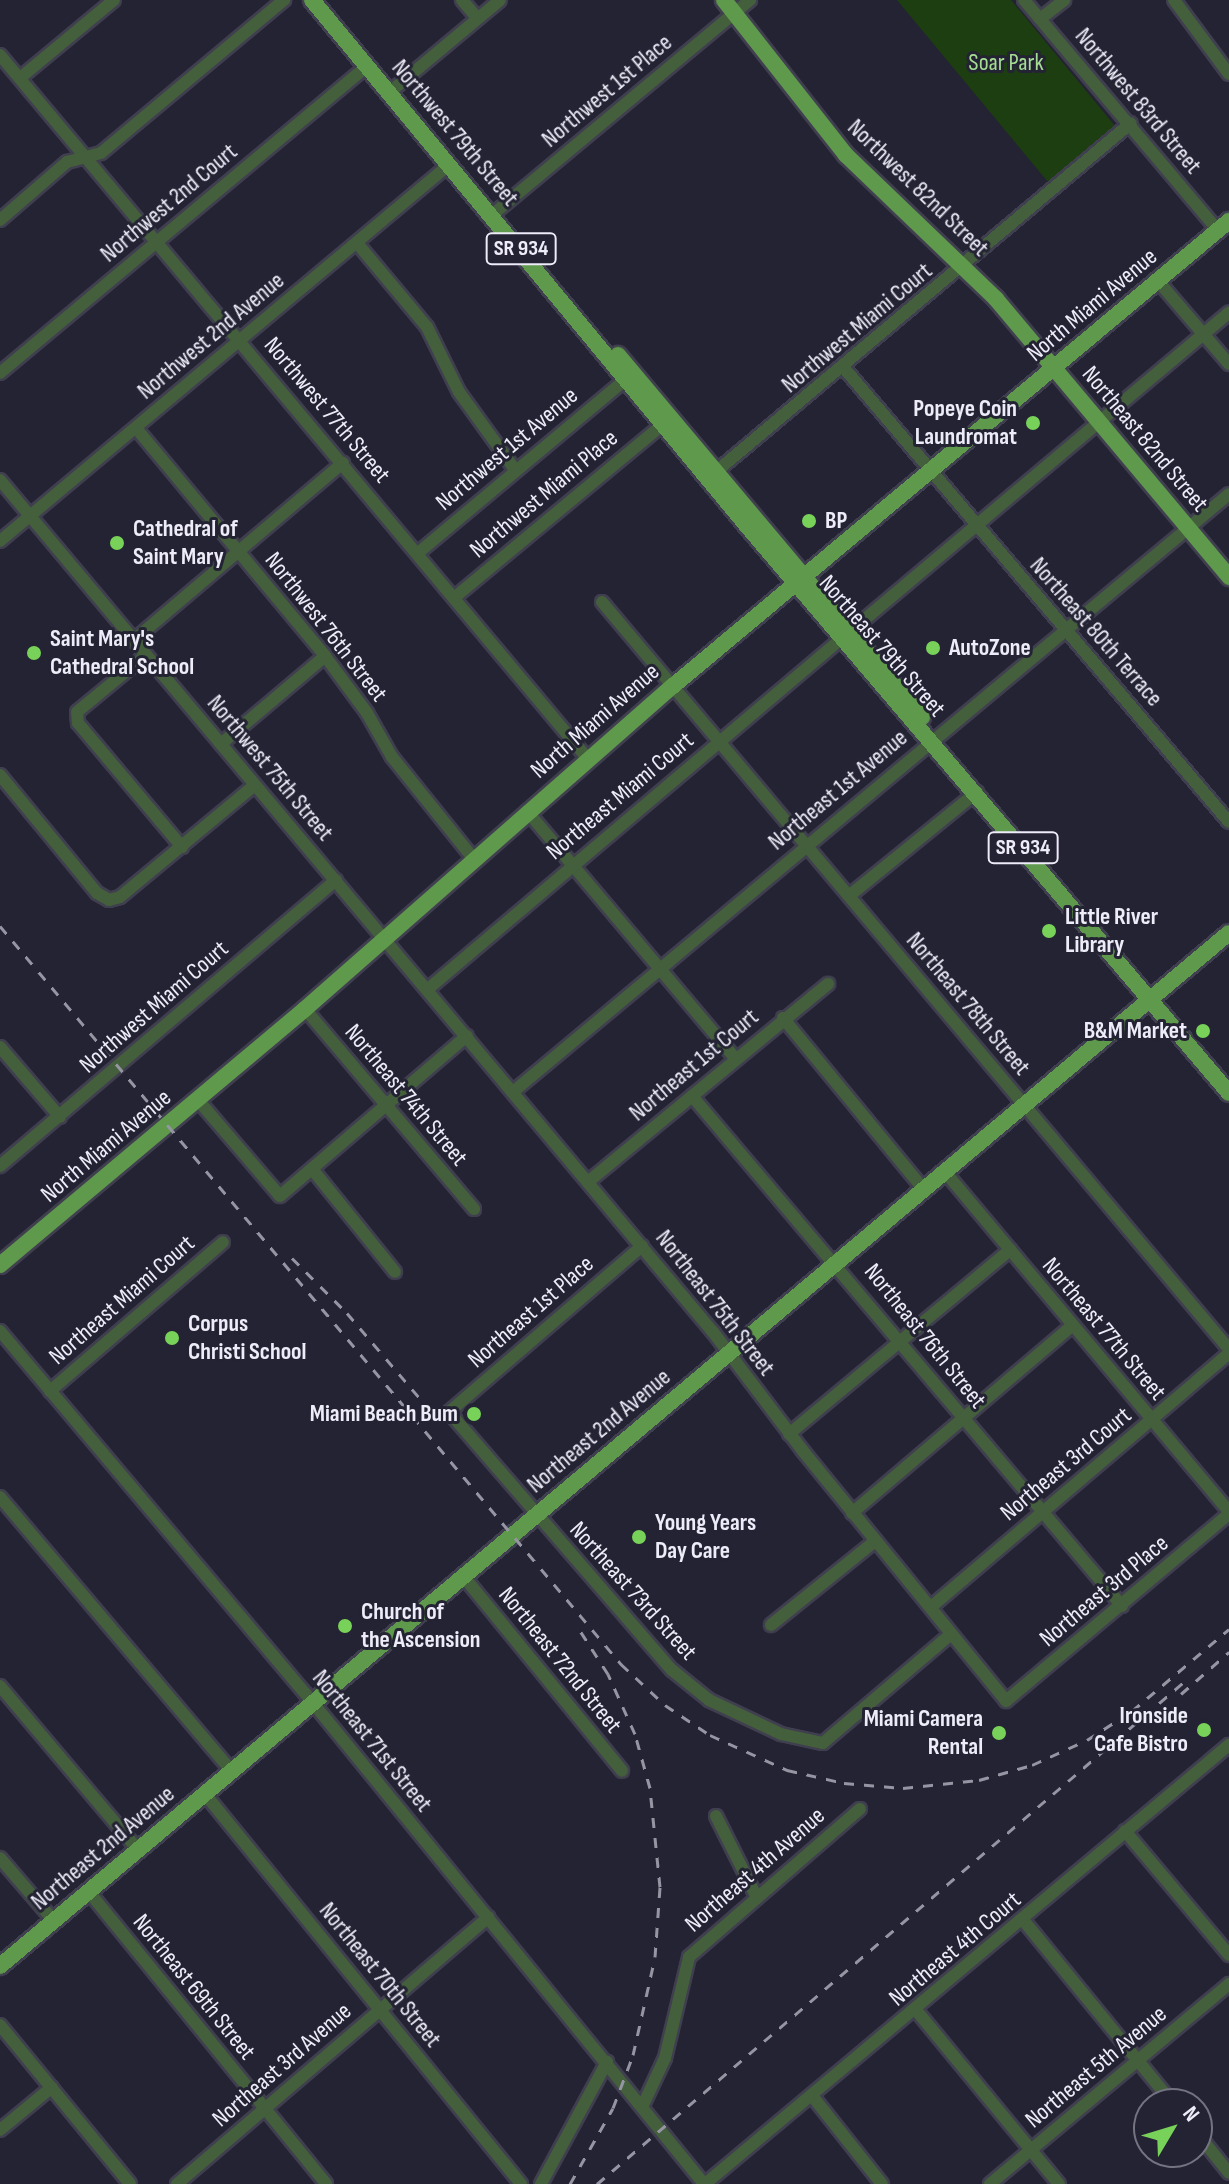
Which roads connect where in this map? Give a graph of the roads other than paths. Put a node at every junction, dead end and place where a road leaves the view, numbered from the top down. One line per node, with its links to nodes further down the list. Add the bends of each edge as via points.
1 (114, 0): 16 (street)
2 (284, 0): 19 (street, via 111,145)
3 (312, 0): 14 (main road, Northwest 79th Street / SR 934)
4 (462, 0): 11 (street)
5 (500, 0): 11 (street)
6 (750, 0): 10 (street, Northwest 1st Place)
7 (1024, 0): 12 (street, Northwest 83rd Street)
8 (1064, 0): 12 (street)
9 (1174, 0): 15 (street)
10 (729, 6): 21 (street, Northwest 1st Place); 26 (main road, Northwest 82nd Street, via 856,167)
11 (477, 18): 17 (street)
12 (1040, 19): 18 (street, Northwest 83rd Street)
13 (2, 62): 16 (street, Northwest 77th Street)
14 (367, 66): 17 (main road, Northwest 79th Street / SR 934); 24 (street, Northwest 2nd Court)
15 (1229, 74)
16 (20, 78): 19 (street, Northwest 77th Street)
17 (390, 92): 20 (main road, Northwest 79th Street / SR 934)
18 (1131, 123): 23 (street, Northwest 83rd Street); 26 (street, Northwest Miami Court)
19 (87, 156): 22 (street, via 67,162); 24 (street, Northwest 77th Street)
20 (450, 164): 21 (main road, Northwest 79th Street / SR 934); 25 (street, Northwest 2nd Avenue)
21 (492, 215): 29 (main road, Northwest 79th Street / SR 934)
22 (0, 220)
23 (1224, 226): 27 (main road, North Miami Avenue)
24 (157, 242): 31 (street, Northwest 77th Street); 35 (street, Northwest 2nd Court)
25 (357, 243): 31 (street, Northwest 2nd Avenue); 42 (street, via 427,327 459,392)
26 (964, 267): 33 (street, Northwest Miami Court); 34 (main road, Northwest 82nd Street)
27 (1158, 281): 30 (street); 34 (main road, North Miami Avenue)
28 (1229, 312): 30 (street, Northeast Miami Court)
29 (592, 333): 36 (main road, Northwest 79th Street / SR 934); 41 (main road, Northwest 79th Street, via 622,358)
30 (1203, 333): 32 (street); 37 (street, Northeast Miami Court)
31 (239, 341): 39 (street, Northwest 2nd Avenue); 40 (street, Northwest 77th Street)
32 (1229, 364)
33 (844, 368): 41 (street, Northwest Miami Court); 43 (street, Northeast 80th Terrace)
34 (1054, 368): 37 (main road, Northeast 82nd Street); 43 (main road, North Miami Avenue)
35 (0, 373)
36 (626, 379): 38 (main road, Northwest 79th Street / SR 934); 42 (street, Northwest 1st Avenue)
37 (1099, 422): 47 (street, Northeast Miami Court); 48 (main road, Northeast 82nd Street)
38 (662, 425): 41 (main road); 53 (main road, Northwest 79th Street / SR 934); 54 (street, Northwest Miami Place)
39 (136, 428): 46 (street, Northwest 2nd Avenue); 50 (street, Northwest 76th Street)
40 (343, 463): 50 (street); 51 (street, Northwest 77th Street)
41 (718, 470): 53 (main road, Northwest 79th Street)
42 (516, 471): 51 (street, Northwest 1st Avenue)
43 (930, 471): 47 (street, Northeast 80th Terrace); 53 (main road, North Miami Avenue)
44 (0, 480): 46 (street, Northwest 75th Street)
45 (1229, 494): 48 (street, Northeast 1st Avenue)
46 (30, 516): 49 (street, Northwest 2nd Avenue); 58 (street, Northwest 75th Street)
47 (976, 527): 56 (street, Northeast 80th Terrace); 57 (street, Northeast Miami Court)
48 (1187, 528): 52 (main road, Northeast 82nd Street); 56 (street, Northeast 1st Avenue)
49 (0, 541)
50 (238, 551): 58 (street); 60 (street, Northwest 76th Street)
51 (418, 553): 54 (street, Northwest 77th Street)
52 (1229, 577)
53 (801, 580): 57 (main road, Northeast 79th Street); 61 (main road, North Miami Avenue)
54 (455, 597): 65 (street, Northwest 77th Street)
55 (602, 602): 61 (street, Northeast 78th Street)
56 (1066, 630): 62 (street, Northeast 1st Avenue); 70 (street, Northeast 80th Terrace)
57 (847, 634): 62 (main road, Northeast 79th Street, via 922,716); 63 (street, Northeast Miami Court)
58 (134, 640): 59 (street, Northwest 75th Street)
59 (146, 655): 64 (street, Northwest 75th Street); 72 (street, via 77,712 78,723)
60 (325, 656): 64 (street); 73 (street, Northwest 76th Street, via 392,757)
61 (673, 686): 63 (street, Northeast 78th Street); 65 (main road, North Miami Avenue)
62 (933, 740): 68 (main road, Northeast 79th Street / SR 934); 71 (street, Northeast 1st Avenue)
63 (719, 741): 71 (street, Northeast 78th Street); 74 (street, Northeast Miami Court)
64 (221, 744): 67 (street, Northwest 75th Street)
65 (588, 759): 69 (main road, North Miami Avenue)
66 (0, 775): 72 (street, via 97,893 109,900 120,897)
67 (255, 785): 72 (street); 75 (street, Northwest 75th Street)
68 (977, 792): 76 (street); 82 (main road, Northeast 79th Street / SR 934)
69 (527, 811): 73 (main road, North Miami Avenue); 74 (street)
70 (1229, 822)
71 (806, 845): 76 (street, Northeast 78th Street); 79 (street, Northeast 1st Avenue)
72 (182, 847)
73 (473, 858): 78 (main road, North Miami Avenue)
74 (572, 866): 79 (street); 81 (street, Northeast Miami Court)
75 (336, 880): 78 (street, Northwest 75th Street); 94 (street, Northwest Miami Court)
76 (849, 896): 93 (street, Northeast 78th Street)
77 (1229, 933): 82 (main road, Northeast 2nd Avenue)
78 (385, 937): 81 (street, Northeast 75th Street); 83 (main road, North Miami Avenue)
79 (660, 968): 87 (street); 88 (street, Northeast 1st Avenue)
80 (828, 984): 84 (street, Northeast 1st Court)
81 (428, 989): 85 (street, Northeast 75th Street)
82 (1150, 999): 89 (main road, Northeast 79th Street / SR 934); 93 (main road, Northeast 2nd Avenue)
83 (305, 1009): 91 (main road, North Miami Avenue); 92 (street, Northeast 74th Street)
84 (783, 1018): 87 (street, Northeast 1st Court); 99 (street)
85 (467, 1036): 88 (street, Northeast 75th Street); 92 (street)
86 (0, 1047): 94 (street)
87 (736, 1059): 90 (street, Northeast 1st Court)
88 (514, 1091): 98 (street, Northeast 75th Street)
89 (1229, 1093)
90 (692, 1096): 98 (street, Northeast 1st Court); 104 (street, Northeast 76th Street)
91 (198, 1100): 96 (street, via 280,1196); 105 (main road, North Miami Avenue)
92 (386, 1105): 96 (street); 100 (street, Northeast 74th Street)
93 (1025, 1107): 97 (main road, Northeast 2nd Avenue); 110 (street, Northeast 78th Street)
94 (60, 1117): 95 (street, Northwest Miami Court)
95 (0, 1166)
96 (312, 1169): 106 (street)
97 (946, 1173): 99 (main road, Northeast 2nd Avenue); 103 (street, Northeast 77th Street)
98 (589, 1181): 102 (street, Northeast 75th Street)
99 (925, 1191): 104 (main road, Northeast 2nd Avenue)
100 (474, 1209)
101 (223, 1242): 112 (street, Northeast Miami Court)
102 (642, 1246): 111 (street, Northeast 75th Street); 113 (street, Northeast 1st Place)
103 (1010, 1250): 107 (street, Northeast 77th Street); 109 (street)
104 (836, 1264): 109 (street, Northeast 76th Street); 111 (main road, Northeast 2nd Avenue)
105 (0, 1265)
106 (395, 1272)
107 (1073, 1325): 114 (street); 115 (street, Northeast 77th Street)
108 (0, 1331): 112 (street, Northeast 71st Street)
109 (899, 1342): 114 (street, Northeast 76th Street); 116 (street)
110 (1229, 1351): 115 (street, Northeast 3rd Court)
111 (729, 1353): 116 (street, Northeast 75th Street); 121 (main road, Northeast 2nd Avenue)
112 (50, 1391): 130 (street, Northeast 71st Street)
113 (449, 1412): 121 (street, Northeast 73rd Street)
114 (963, 1418): 118 (street, Northeast 76th Street); 119 (street)
115 (1151, 1419): 118 (street, Northeast 3rd Court); 120 (street, Northeast 77th Street)
116 (789, 1434): 119 (street, Northeast 75th Street)
117 (0, 1497): 133 (street)
118 (1043, 1512): 124 (street, Northeast 76th Street); 125 (street, Northeast 3rd Court)
119 (852, 1513): 122 (street, Northeast 75th Street)
120 (1229, 1513): 124 (street, Northeast 3rd Place)
121 (536, 1516): 123 (main road, Northeast 2nd Avenue); 127 (street, Northeast 73rd Street, via 672,1670 709,1700 781,1734 823,1743)
122 (875, 1541): 125 (street, Northeast 75th Street); 126 (street)
123 (464, 1577): 130 (main road, Northeast 2nd Avenue); 132 (street, Northeast 72nd Street)
124 (1122, 1606): 129 (street, Northeast 3rd Place)
125 (931, 1607): 127 (street, Northeast 75th Street)
126 (771, 1625)
127 (951, 1634): 129 (street, Northeast 75th Street)
128 (0, 1686): 138 (street)
129 (1006, 1701)
130 (313, 1704): 133 (main road, Northeast 2nd Avenue); 142 (street, Northeast 71st Street)
131 (1229, 1745): 137 (street, Northeast 4th Court)
132 (622, 1771)
133 (232, 1772): 134 (main road, Northeast 2nd Avenue)
134 (205, 1794): 138 (main road, Northeast 2nd Avenue); 148 (street, Northeast 70th Street)
135 (860, 1809): 141 (street, Northeast 4th Avenue)
136 (716, 1816): 141 (street)
137 (1125, 1831): 144 (street, Northeast 4th Court); 145 (street)
138 (138, 1850): 140 (main road, Northeast 2nd Avenue)
139 (0, 1858): 143 (street)
140 (89, 1892): 143 (main road, Northeast 2nd Avenue); 157 (street, Northeast 69th Street)
141 (756, 1896): 156 (street, Northeast 4th Avenue, via 689,1957 665,2058)
142 (488, 1917): 148 (street, Northeast 3rd Avenue); 151 (street, Northeast 71st Street)
143 (54, 1921): 146 (main road, Northeast 2nd Avenue)
144 (1024, 1921): 149 (street, Northeast 4th Court); 152 (street)
145 (1229, 1955)
146 (0, 1966)
147 (1229, 1984): 152 (street, Northeast 5th Avenue)
148 (380, 2010): 157 (street, Northeast 3rd Avenue); 165 (street, Northeast 70th Street)
149 (916, 2010): 155 (street, Northeast 4th Court); 159 (street)
150 (0, 2025): 153 (street)
151 (607, 2062): 156 (street, Northeast 71st Street); 166 (street)
152 (1139, 2062): 154 (street); 159 (street, Northeast 5th Avenue)
153 (52, 2087): 158 (street); 162 (street)
154 (1160, 2088)
155 (813, 2097): 167 (street, Northeast 4th Court); 168 (street)
156 (643, 2105): 167 (street, Northeast 71st Street)
157 (265, 2109): 163 (street, Northeast 3rd Avenue); 164 (street, Northeast 69th Street)
158 (0, 2130)
159 (1031, 2150): 169 (street, Northeast 5th Avenue); 170 (street)
160 (1213, 2153): 161 (street)
161 (1229, 2173)
162 (130, 2184)
163 (177, 2184)
164 (326, 2184)
165 (521, 2184)
166 (541, 2184)
167 (705, 2184)
168 (882, 2184)
169 (990, 2184)
170 (1059, 2184)

